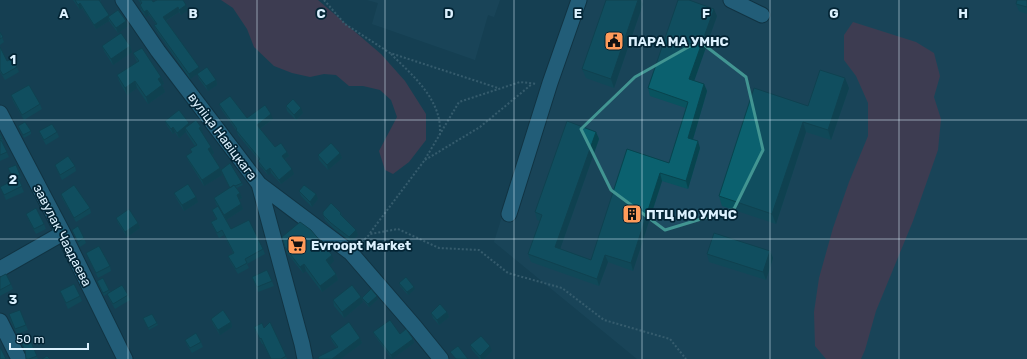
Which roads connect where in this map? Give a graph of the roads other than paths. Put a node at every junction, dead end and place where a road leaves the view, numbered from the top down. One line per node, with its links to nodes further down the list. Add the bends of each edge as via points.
1 (123, 0): 6 (street, вуліца Навіцкага, via 158,51)
2 (579, 0): 7 (street)
3 (731, 0): 4 (street)
4 (762, 15)
5 (0, 113): 8 (street, завулак Чаадаева)
6 (259, 184): 13 (street, вуліца Навіцкага); 14 (street, via 351,254)
7 (509, 214)
8 (62, 233): 9 (street); 12 (street, завулак Чаадаева)
9 (0, 269)
10 (0, 321): 11 (street)
11 (19, 359)
12 (125, 359)
13 (305, 359)
14 (441, 359)

